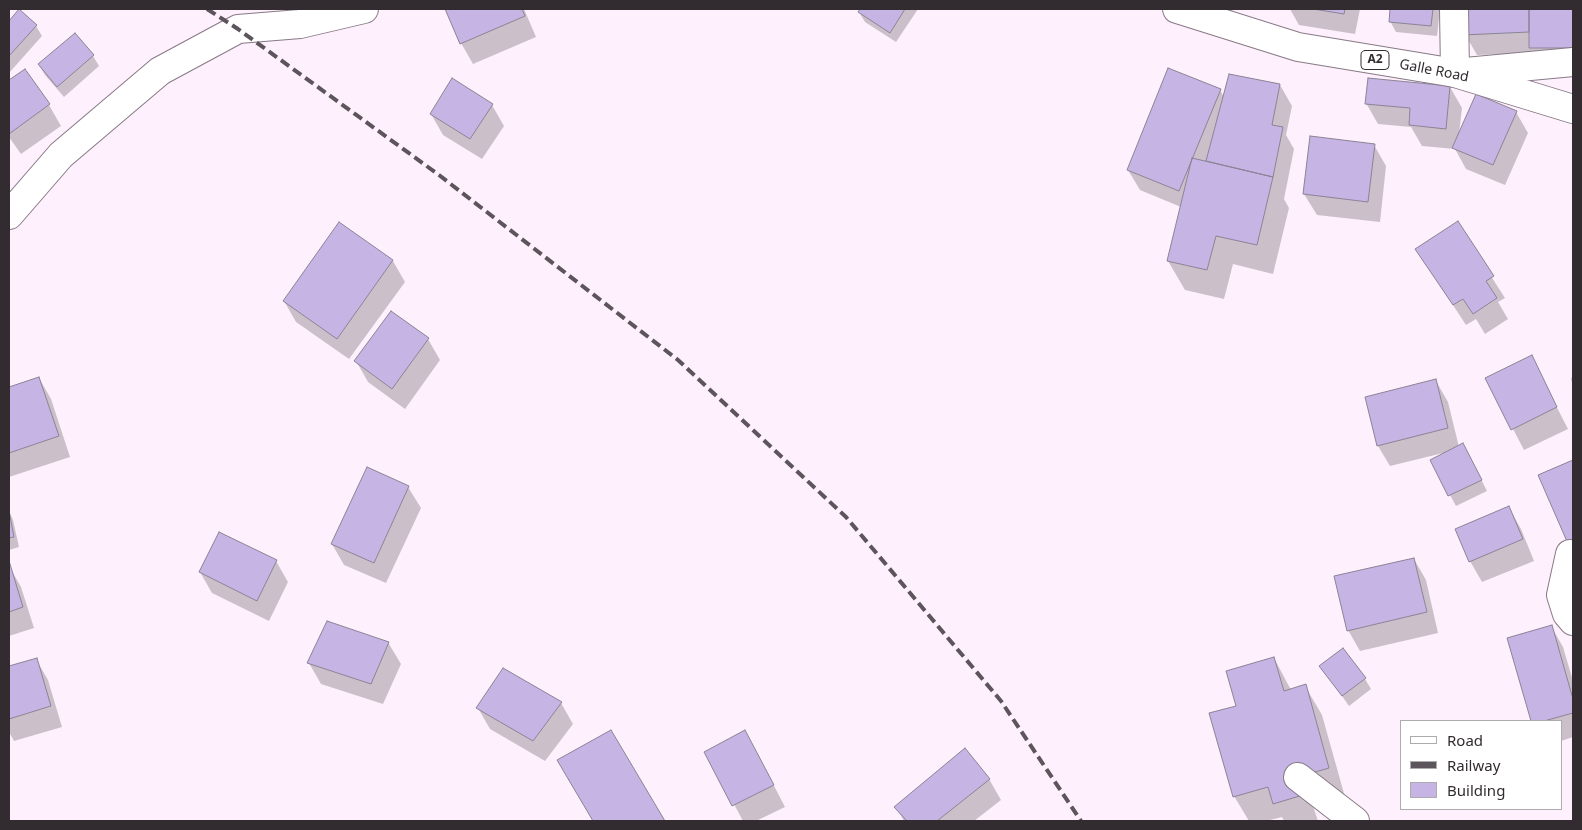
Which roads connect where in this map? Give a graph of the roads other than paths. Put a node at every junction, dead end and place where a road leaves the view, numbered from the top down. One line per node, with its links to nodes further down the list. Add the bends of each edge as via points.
1 (364, 9): 7 (main road, via 300,24 238,29 160,71 61,155)
2 (1177, 9): 5 (main road, Galle Road / A2, via 1298,47)
3 (1454, 9): 5 (main road)
4 (1573, 62): 5 (main road)
5 (1455, 74): 6 (main road, Galle Road / A2)
6 (1573, 109)
7 (9, 215)
8 (1570, 554): 9 (main road, via 1561,595 1567,614)
9 (1573, 621)
10 (1298, 777): 11 (main road)
11 (1356, 821)

